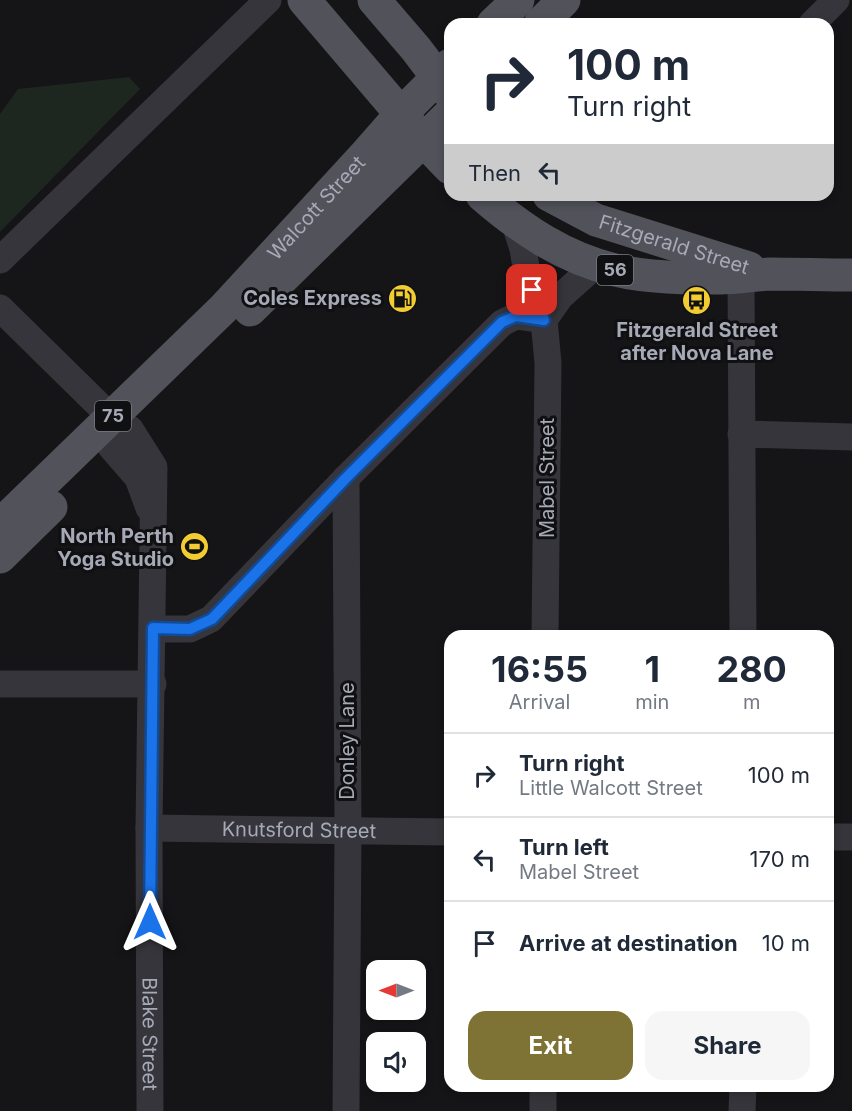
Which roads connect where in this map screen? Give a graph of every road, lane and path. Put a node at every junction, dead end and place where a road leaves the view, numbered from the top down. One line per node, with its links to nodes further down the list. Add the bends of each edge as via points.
1 (268, 0): 19 (street)
2 (304, 0): 12 (main road)
3 (374, 0): 10 (main road)
4 (518, 0): 7 (main road)
5 (564, 0): 8 (main road)
6 (836, 0): 9 (street)
7 (499, 18)
8 (546, 18)
9 (818, 18)
10 (444, 77)
11 (444, 81): 12 (main road, Walcott Street / 75)
12 (402, 113): 14 (main road); 25 (main road, Walcott Street / 75)
13 (444, 120): 14 (main road, Walcott Street / 75)
14 (424, 141): 15 (main road); 25 (main road, Walcott Street / 75)
15 (444, 162)
16 (489, 201): 18 (main road, Fitzgerald Street / 56)
17 (560, 201): 21 (main road, Fitzgerald Street / 56, via 596,220)
18 (515, 224): 20 (main road, Fitzgerald Street / 56, via 549,244); 24 (street, Mabel Street, via 528,279)
19 (0, 260)
20 (597, 264): 21 (main road, Fitzgerald Street / 56, via 640,275); 24 (street, via 560,297)
21 (755, 275): 22 (main road, Fitzgerald Street / 56); 26 (street)
22 (852, 275)
23 (0, 308): 25 (street, Blake Street)
24 (544, 320): 28 (street, via 516,316 502,322); 32 (street, Mabel Street, via 548,363)
25 (118, 431): 29 (main road, Walcott Street / 75); 30 (main road, Walcott Street / 75); 31 (street, Blake Street, via 154,467)
26 (741, 434): 27 (street); 33 (street)
27 (852, 437)
28 (346, 478): 31 (street, via 212,619 190,629); 37 (street, Donley Lane)
29 (0, 525)
30 (0, 557)
31 (153, 628): 35 (street, Blake Street)
32 (545, 630)
33 (743, 630)
34 (0, 684): 35 (street)
35 (153, 684): 36 (street, Blake Street)
36 (149, 828): 37 (street, Knutsford Street); 43 (street, Blake Street)
37 (348, 831): 38 (street, Knutsford Street); 44 (street, Donley Lane)
38 (444, 832)
39 (834, 837): 40 (street)
40 (852, 837)
41 (543, 1092): 45 (street)
42 (742, 1092): 46 (street)
43 (150, 1111)
44 (346, 1111)
45 (543, 1111)
46 (742, 1111)

